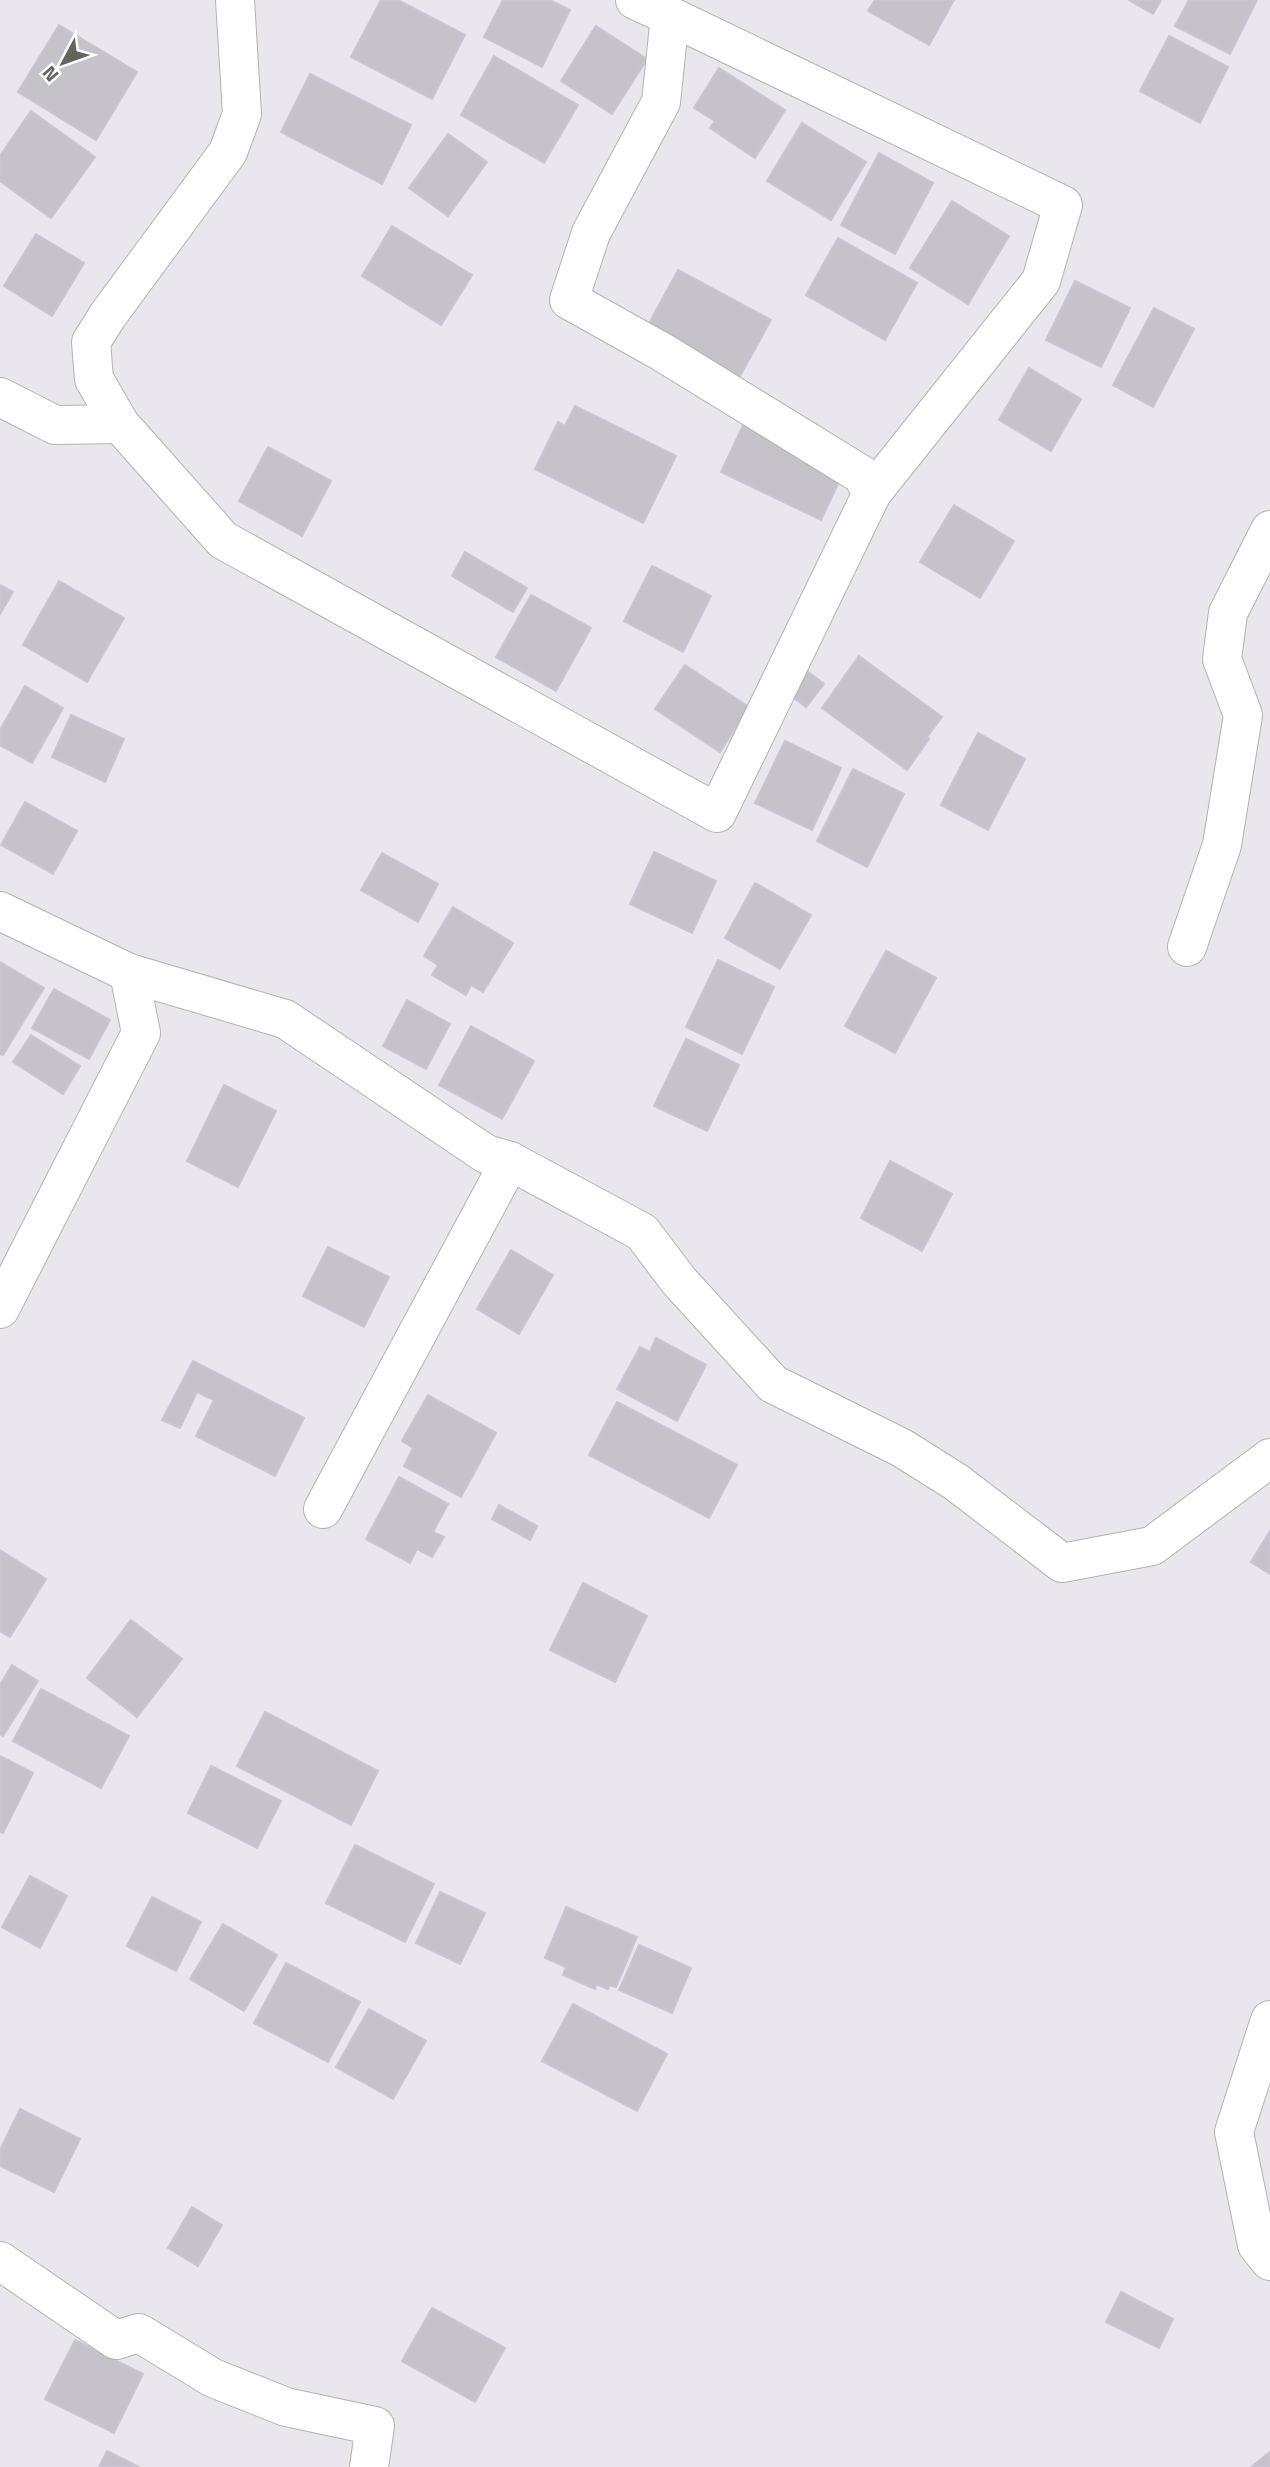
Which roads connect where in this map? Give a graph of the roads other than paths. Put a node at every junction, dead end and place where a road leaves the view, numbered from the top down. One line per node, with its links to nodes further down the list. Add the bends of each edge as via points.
1 (235, 0): 5 (street, via 242,114 228,152 91,342 94,379)
2 (635, 0): 3 (street)
3 (670, 16): 6 (street, via 661,102 591,233 569,300 862,475); 6 (street, via 1063,205 1041,281)
4 (0, 397): 5 (street, via 55,425)
5 (120, 424): 6 (street, via 223,540 718,813)
6 (872, 493)
7 (1270, 530): 9 (street, via 1228,613 1222,659 1243,715 1222,845)
8 (0, 911): 10 (street)
9 (1186, 947)
10 (130, 973): 11 (street, via 285,1019 486,1154); 12 (street, via 141,1033)
11 (509, 1161): 13 (street, via 642,1232 773,1384 902,1448 956,1482 1062,1563 1152,1546); 14 (street)
12 (0, 1309)
13 (1270, 1458)
14 (323, 1509)
15 (1270, 2020): 17 (street, via 1234,2132 1258,2245)
16 (0, 2261): 18 (street, via 117,2340 139,2333 213,2378 286,2407 375,2426)
17 (1270, 2261)
18 (369, 2467)

